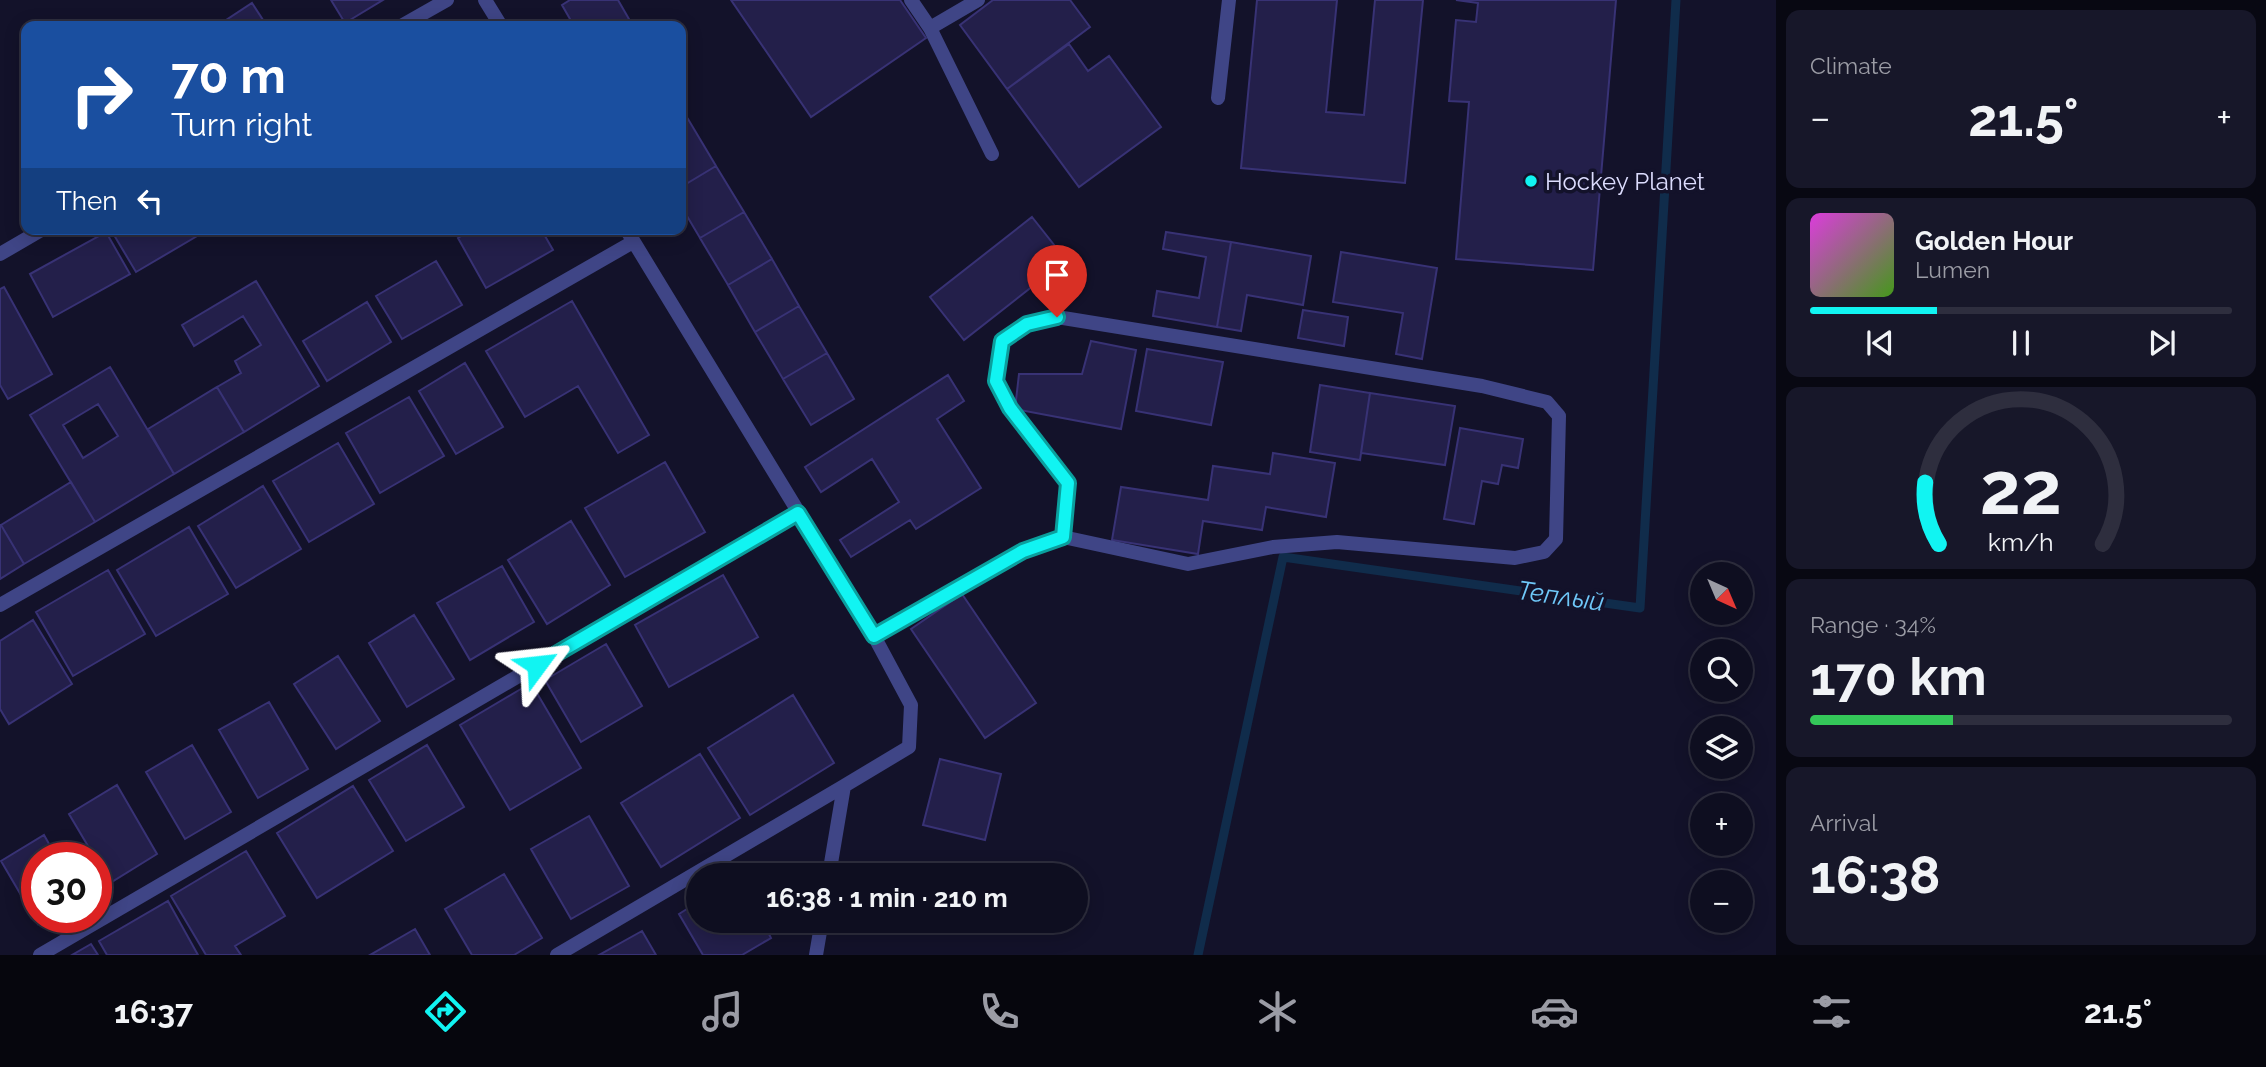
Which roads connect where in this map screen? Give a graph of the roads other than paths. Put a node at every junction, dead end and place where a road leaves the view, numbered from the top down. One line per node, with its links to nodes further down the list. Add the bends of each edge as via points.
1 (447, 0): 6 (street)
2 (485, 0): 7 (street)
3 (911, 0): 8 (street)
4 (978, 0): 8 (street)
5 (1229, 0): 9 (street)
6 (410, 21)
7 (498, 21)
8 (930, 28): 10 (street)
9 (1218, 98)
10 (992, 154)
11 (33, 235): 13 (street)
12 (629, 236): 14 (street); 16 (street)
13 (0, 254)
14 (798, 513): 17 (street); 21 (street)
15 (1063, 537): 15 (street, via 1188,564 1273,547 1337,542 1515,558 1544,552 1556,539 1559,416 1547,402 1482,386 1057,317 1027,324 1002,341 996,381 1010,408 1068,483); 17 (street, via 1023,551)
16 (0, 605)
17 (874, 636): 18 (street, via 911,705 909,747)
18 (844, 786): 19 (street); 22 (street)
19 (831, 863)
20 (820, 933): 23 (street)
21 (40, 955)
22 (557, 955)
23 (816, 955)

